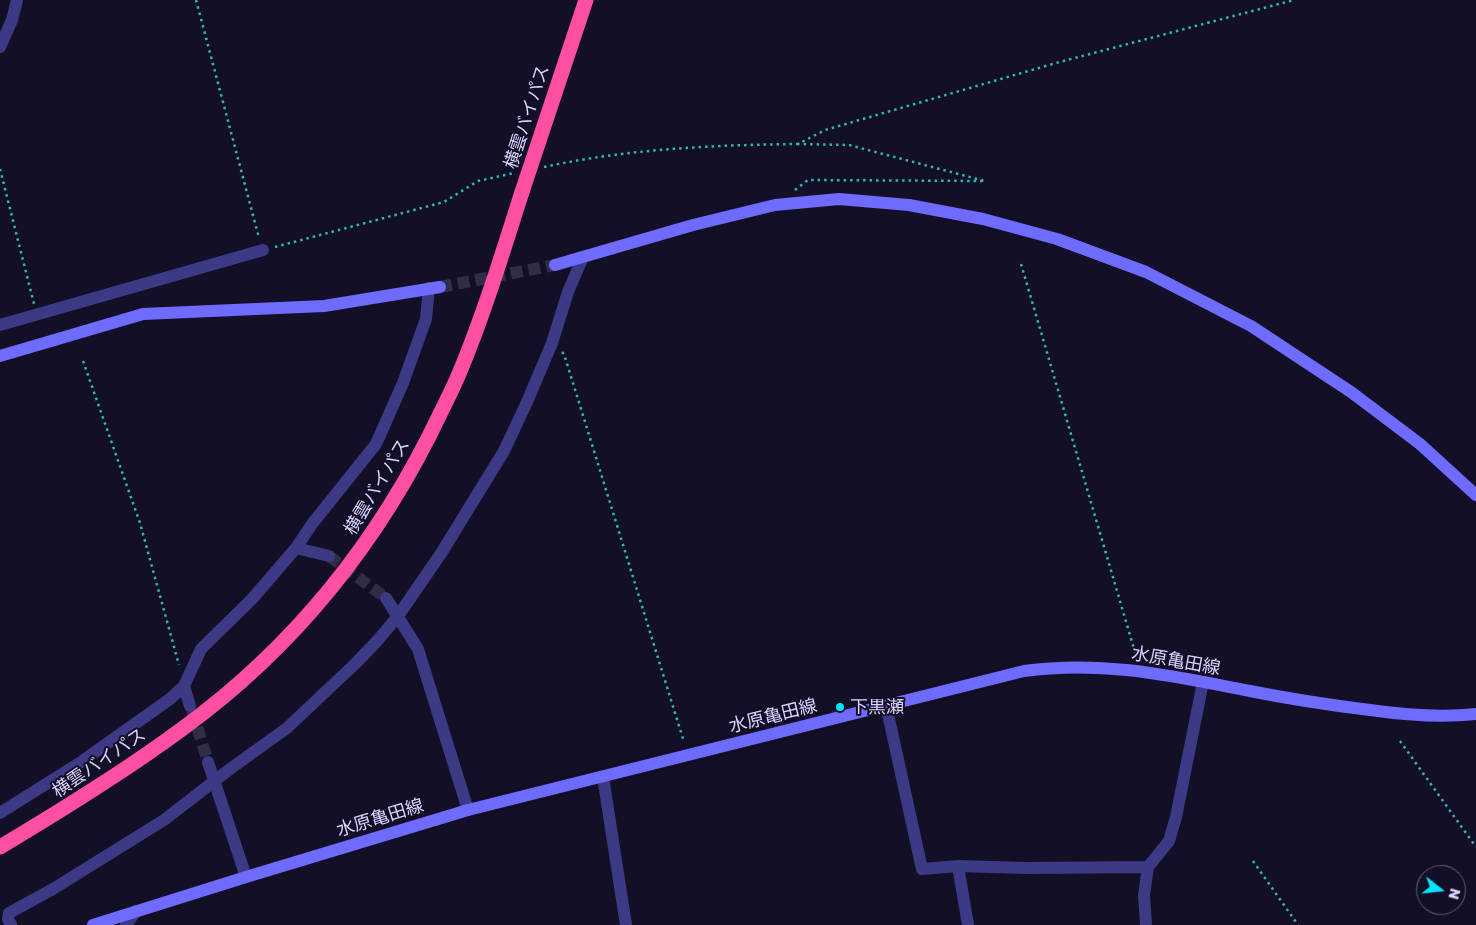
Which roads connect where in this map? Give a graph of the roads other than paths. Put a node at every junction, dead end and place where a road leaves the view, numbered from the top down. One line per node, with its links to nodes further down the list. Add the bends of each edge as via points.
1 (17, 0): 3 (street)
2 (586, 0): 24 (highway, 横雲バイパス, bridge, via 461,370 396,496 354,559 313,611 271,654 183,729)
3 (0, 47)
4 (263, 250): 7 (street)
5 (583, 257): 6 (street); 9 (street, via 775,205 838,199 909,205 1057,238 1146,272 1251,326 1351,392 1420,444); 13 (street, via 552,342 504,451)
6 (555, 264)
7 (0, 326)
8 (0, 356): 10 (street, via 143,314 324,306 434,287 403,383 376,444)
9 (1476, 495)
10 (296, 548): 11 (street); 15 (street, via 252,598 201,648)
11 (329, 556)
12 (386, 598): 13 (street)
13 (398, 616): 21 (street, via 356,663 287,728); 22 (street, via 418,649)
14 (1203, 682): 16 (street, 水原亀田線, via 1140,670 1082,666 1003,675); 18 (street, 水原亀田線, via 1396,714); 26 (street, via 1169,841)
15 (184, 686): 17 (street); 23 (street, via 81,762)
16 (886, 705): 20 (street, 水原亀田線); 25 (street, via 922,869)
17 (190, 706)
18 (1476, 714)
19 (208, 762): 21 (street)
20 (603, 776): 22 (street, 水原亀田線); 32 (street)
21 (215, 782): 27 (street); 29 (street, via 164,820 9,913)
22 (468, 810): 27 (street, 水原亀田線)
23 (0, 813)
24 (0, 848)
25 (958, 866): 26 (street); 33 (street)
26 (1148, 868): 34 (street, via 1144,895)
27 (246, 877): 28 (street, 水原亀田線)
28 (136, 911): 30 (street, 水原亀田線); 31 (street)
29 (11, 925)
30 (93, 925)
31 (126, 925)
32 (626, 925)
33 (968, 925)
34 (1146, 925)

